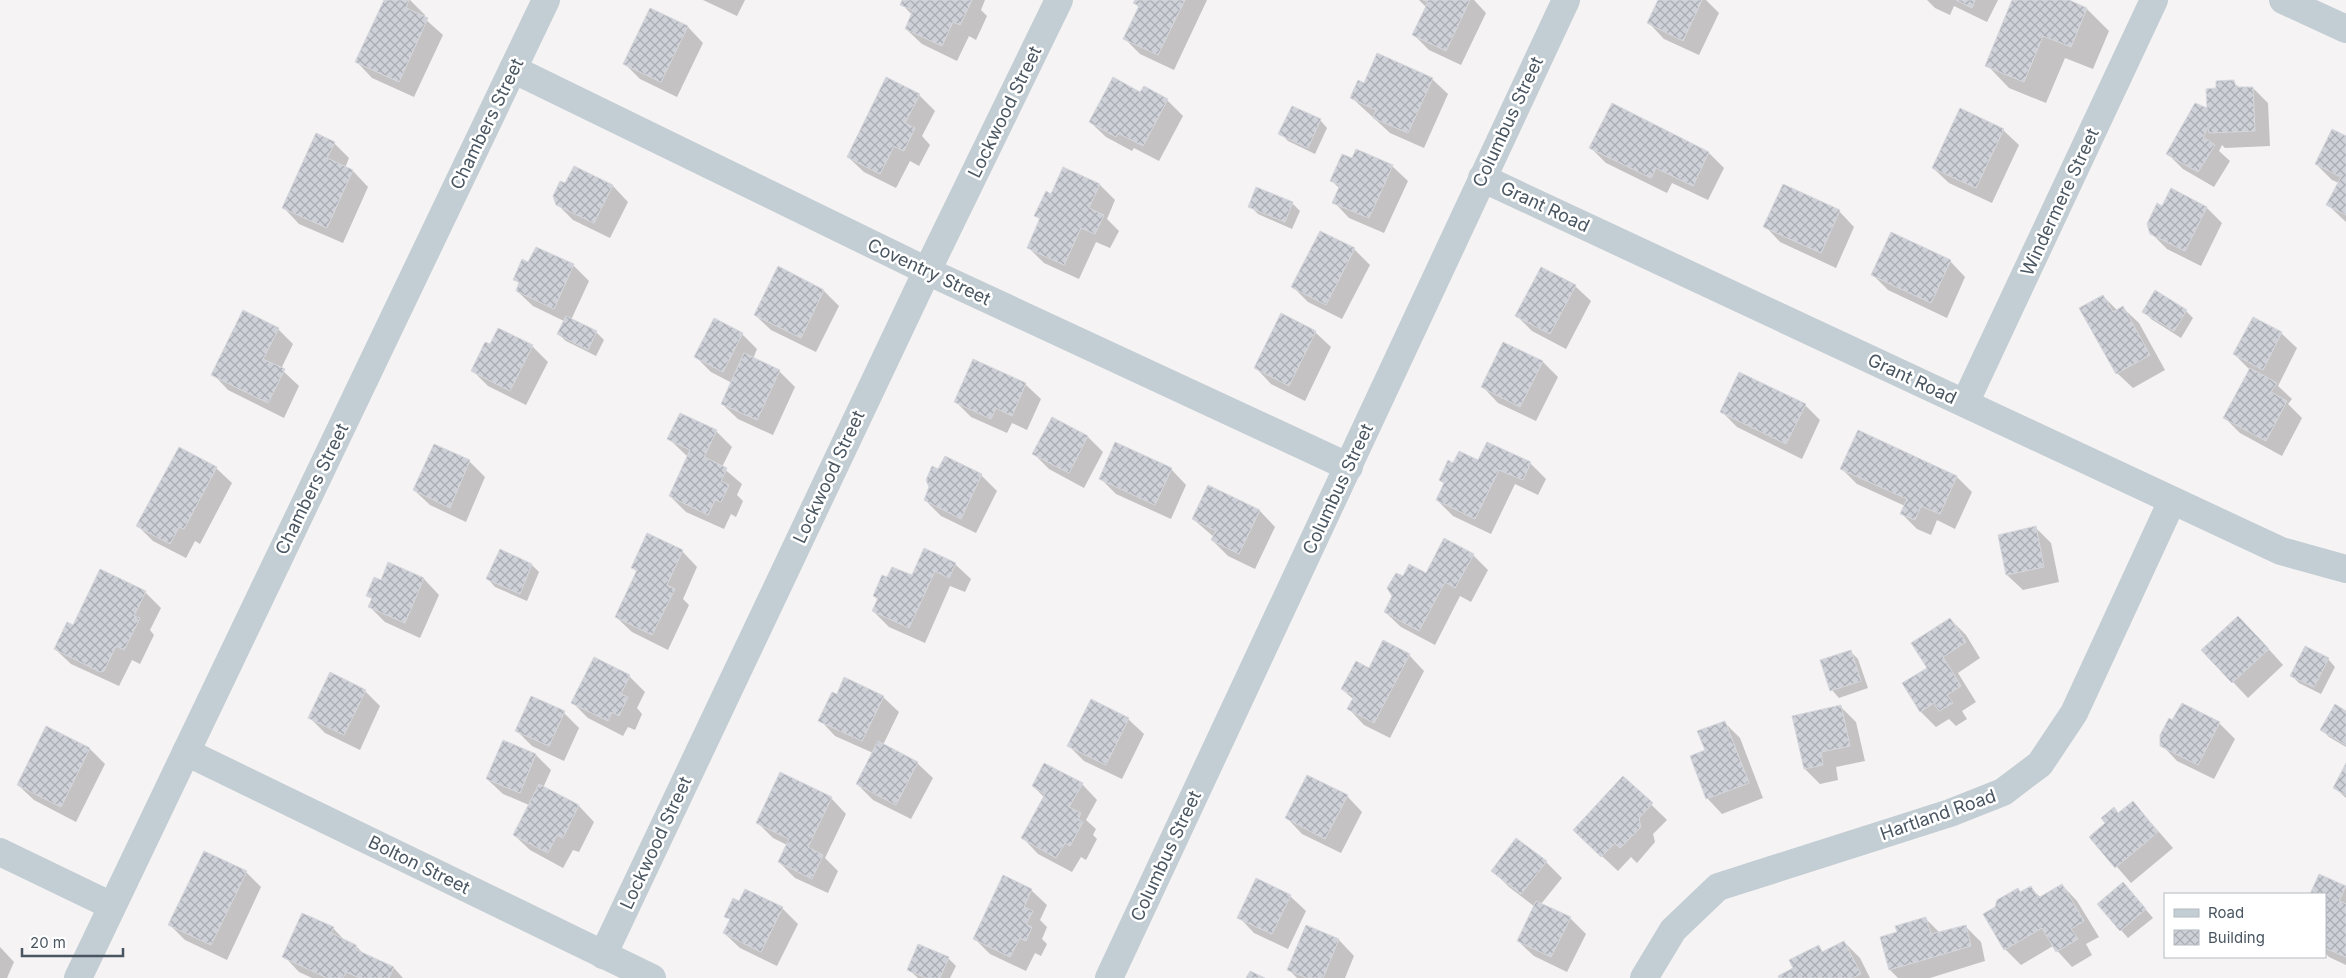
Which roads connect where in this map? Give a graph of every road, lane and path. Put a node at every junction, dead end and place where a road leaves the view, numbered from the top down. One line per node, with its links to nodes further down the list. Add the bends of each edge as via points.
1 (546, 0): 7 (street, Chambers Street)
2 (1059, 0): 9 (street, Lockwood Street)
3 (1566, 0): 8 (street, Columbus Street)
4 (2154, 0): 10 (street, Windermere Street)
5 (2283, 0): 6 (street)
6 (2346, 29)
7 (513, 69): 9 (street, Coventry Street); 14 (street, Chambers Street)
8 (1482, 178): 10 (street, Grant Road); 11 (street, Columbus Street)
9 (927, 271): 11 (street, Coventry Street); 17 (street, Lockwood Street)
10 (1965, 403): 12 (street, Grant Road)
11 (1349, 467): 20 (street, Columbus Street)
12 (2172, 501): 13 (street, Grant Road, via 2281,551); 21 (street, Hartland Road, via 2074,712 2040,764 2003,792 1959,809 1718,886 1673,930)
13 (2346, 569)
14 (186, 752): 16 (street, Chambers Street); 17 (street, Bolton Street)
15 (0, 852): 16 (street)
16 (112, 906): 18 (street, Chambers Street)
17 (603, 955): 19 (street, Bolton Street)
18 (78, 978)
19 (652, 978)
20 (1109, 978)
21 (1644, 978)

